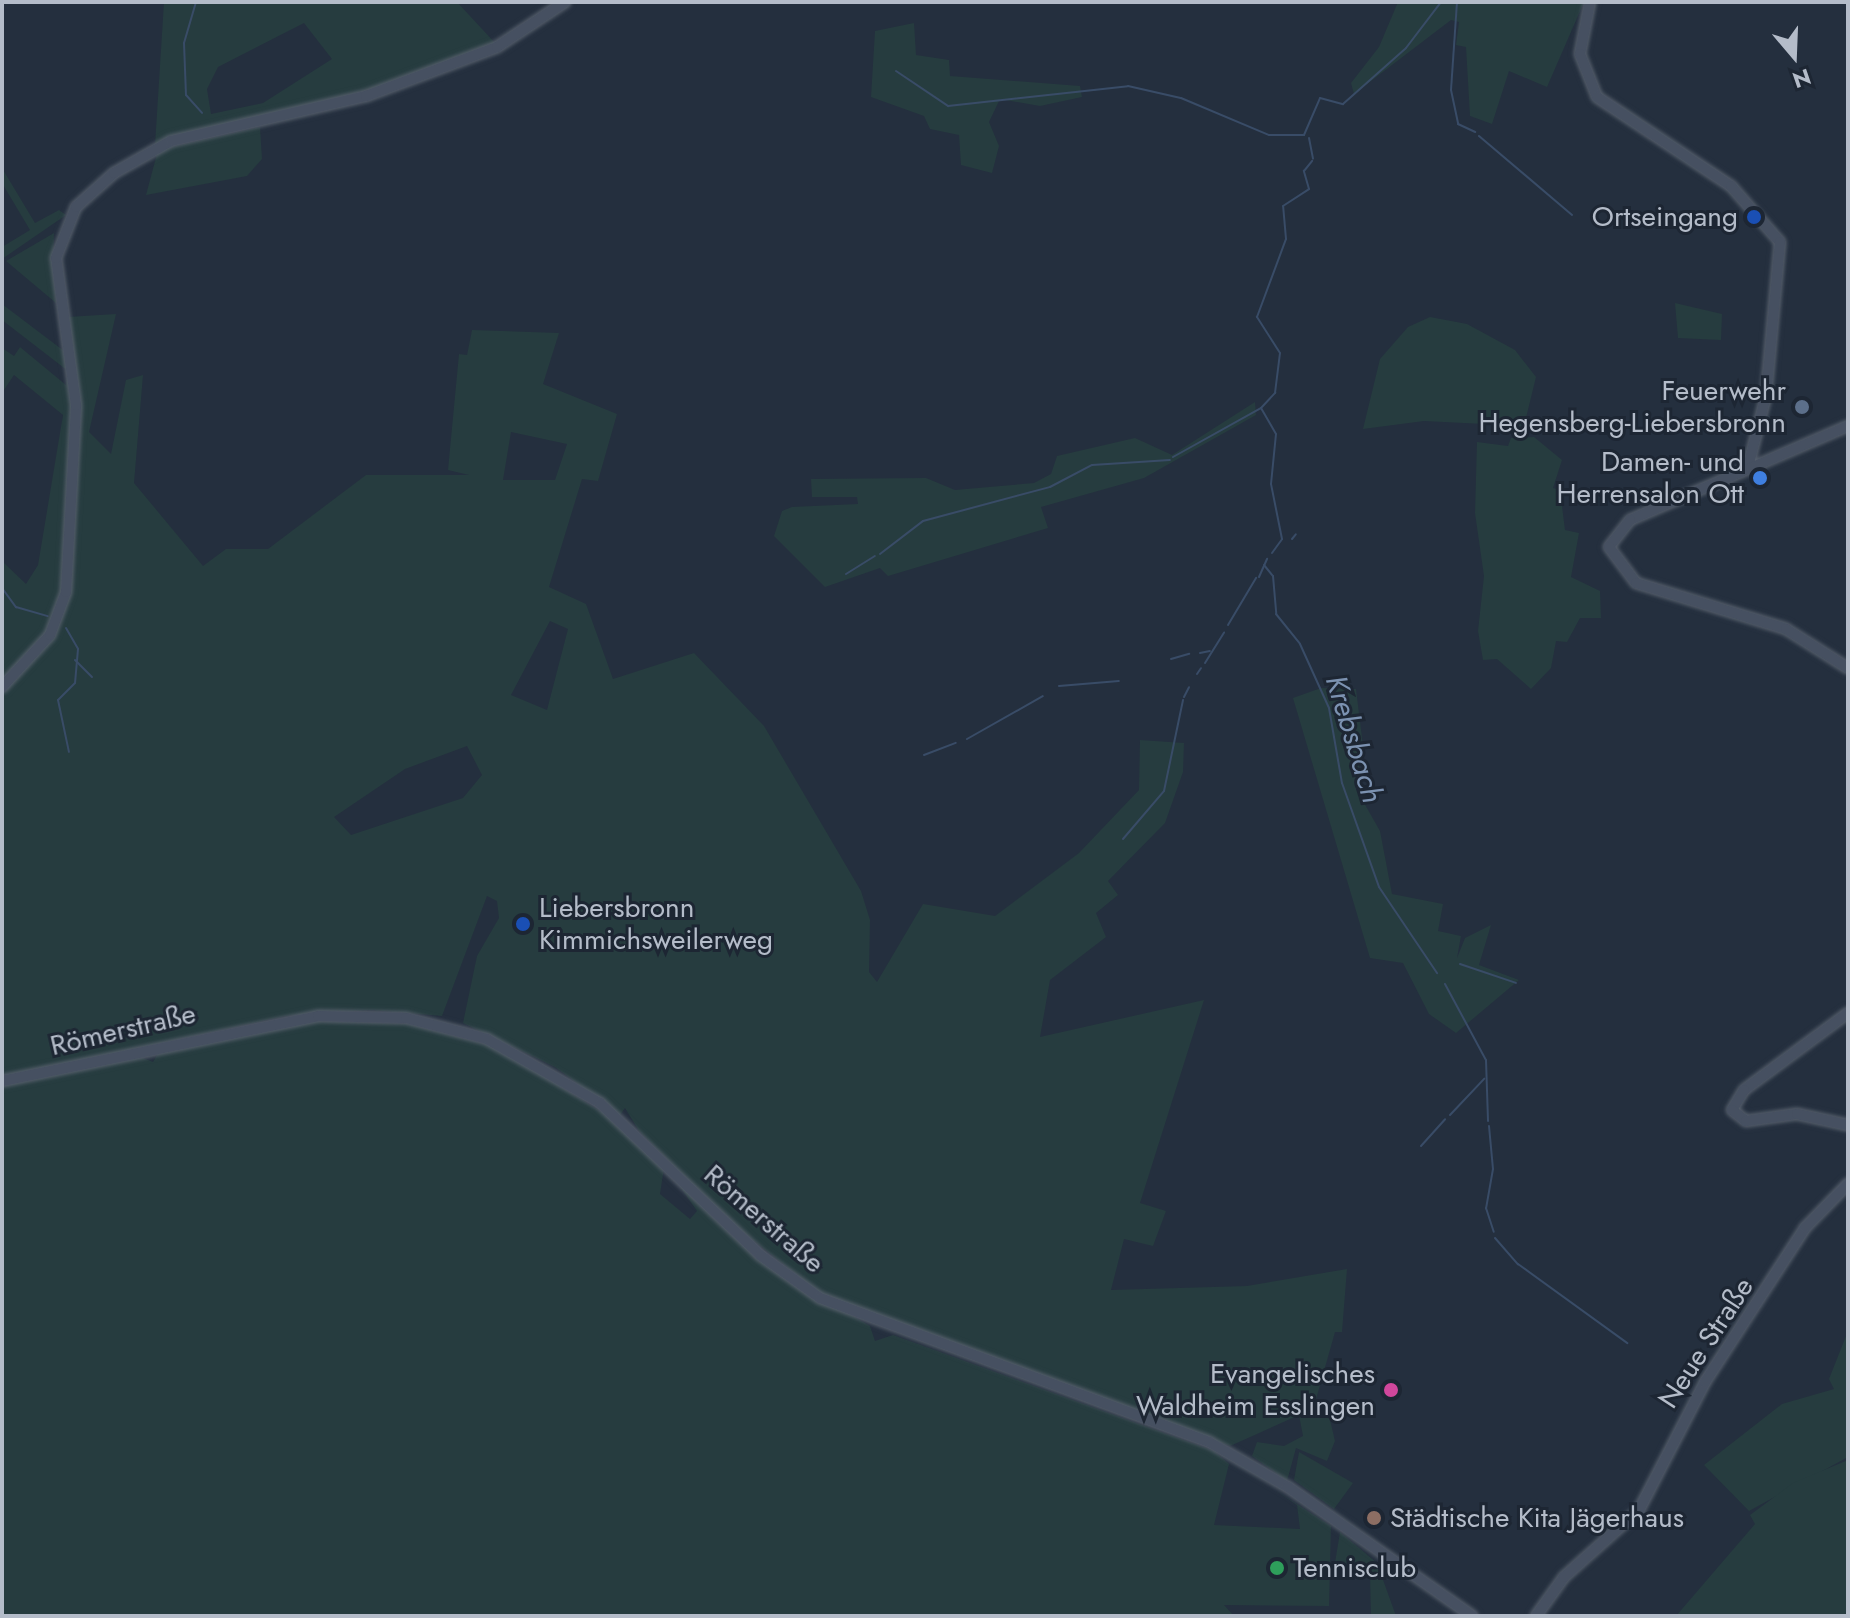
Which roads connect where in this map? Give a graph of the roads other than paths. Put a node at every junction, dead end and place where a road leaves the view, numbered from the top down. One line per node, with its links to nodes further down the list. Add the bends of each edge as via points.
1 (565, 2): 6 (street, via 497,47 366,96 171,141 123,167 76,207 56,258 76,416 66,592 50,635)
2 (1590, 2): 4 (street, via 1580,54 1597,97 1731,186 1775,233 1780,272 1766,396)
3 (1848, 426): 4 (street)
4 (1748, 467): 5 (street, via 1616,529 1609,547 1618,567 1644,587 1786,629)
5 (1848, 668)
6 (2, 687)
7 (1848, 1013): 9 (street, via 1744,1090 1732,1110 1746,1121 1797,1114)
8 (2, 1081): 12 (street, Römerstraße, via 318,1016 418,1020 487,1039 600,1103 760,1255 820,1298 1209,1442 1288,1487)
9 (1848, 1125)
10 (1848, 1184): 11 (street, Neue Straße, via 1805,1228 1705,1382 1644,1503)
11 (1546, 1600): 13 (street, Neue Straße); 14 (street)
12 (1472, 1616)
13 (1536, 1616)
14 (1546, 1616)

